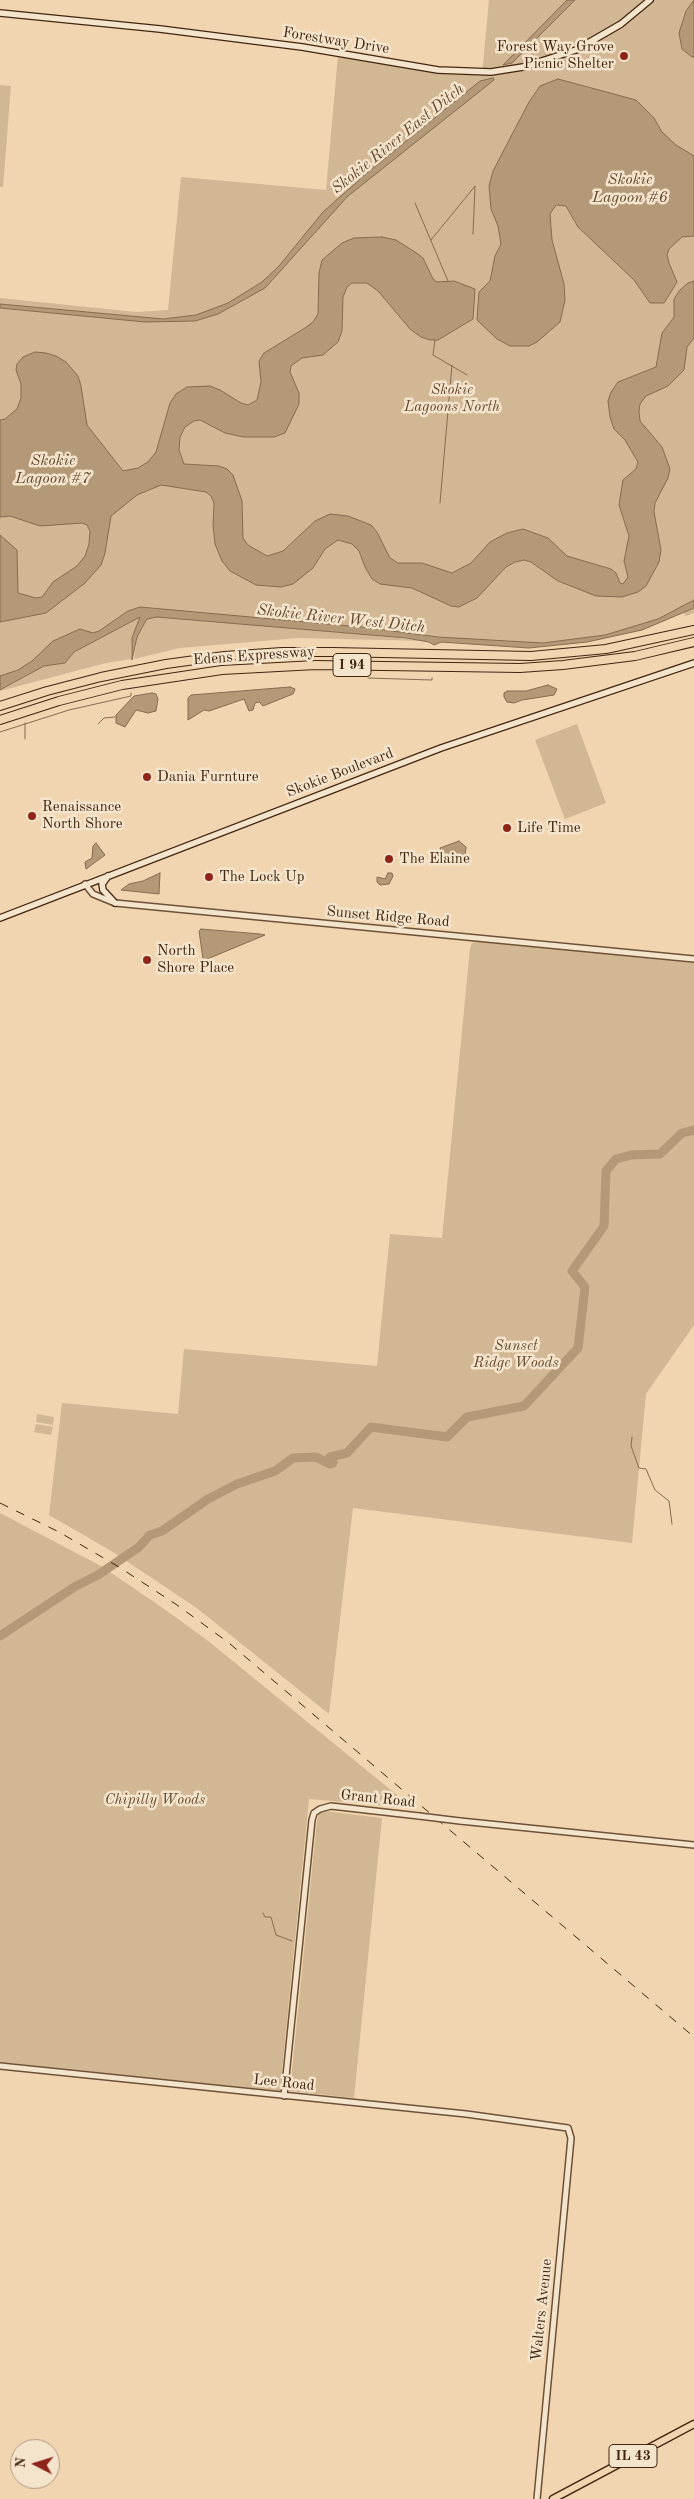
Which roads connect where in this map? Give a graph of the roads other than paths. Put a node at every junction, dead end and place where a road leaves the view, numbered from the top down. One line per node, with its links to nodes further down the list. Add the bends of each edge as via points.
1 (650, 0): 2 (main road, Forestway Drive, via 621,24 576,50 523,67 482,72 438,70 309,48 186,32)
2 (0, 13)
3 (694, 630): 6 (highway, Edens Expressway / I 94, via 606,648 531,656 333,652 224,656 101,677)
4 (694, 642): 7 (highway, Edens Expressway / I 94, via 634,656 528,668 316,665 222,670 122,685)
5 (694, 664): 8 (main road, Skokie Boulevard, via 480,734)
6 (0, 706)
7 (0, 720)
8 (108, 875): 9 (main road, Skokie Boulevard); 10 (main road, via 102,884 103,890)
9 (85, 884): 10 (street, Sunset Ridge Road, via 93,894); 11 (main road, Skokie Boulevard)
10 (114, 903): 12 (street, Sunset Ridge Road)
11 (0, 918)
12 (694, 959)
13 (694, 1844): 15 (street, Grant Road, bridge, via 331,1806 320,1809 312,1820)
14 (0, 2066): 15 (street, Lee Road)
15 (284, 2096): 16 (street, Lee Road)
16 (565, 2126): 18 (street, Walters Avenue, via 571,2138)
17 (694, 2424): 19 (main road, IL 43)
18 (537, 2499)
19 (553, 2499)

